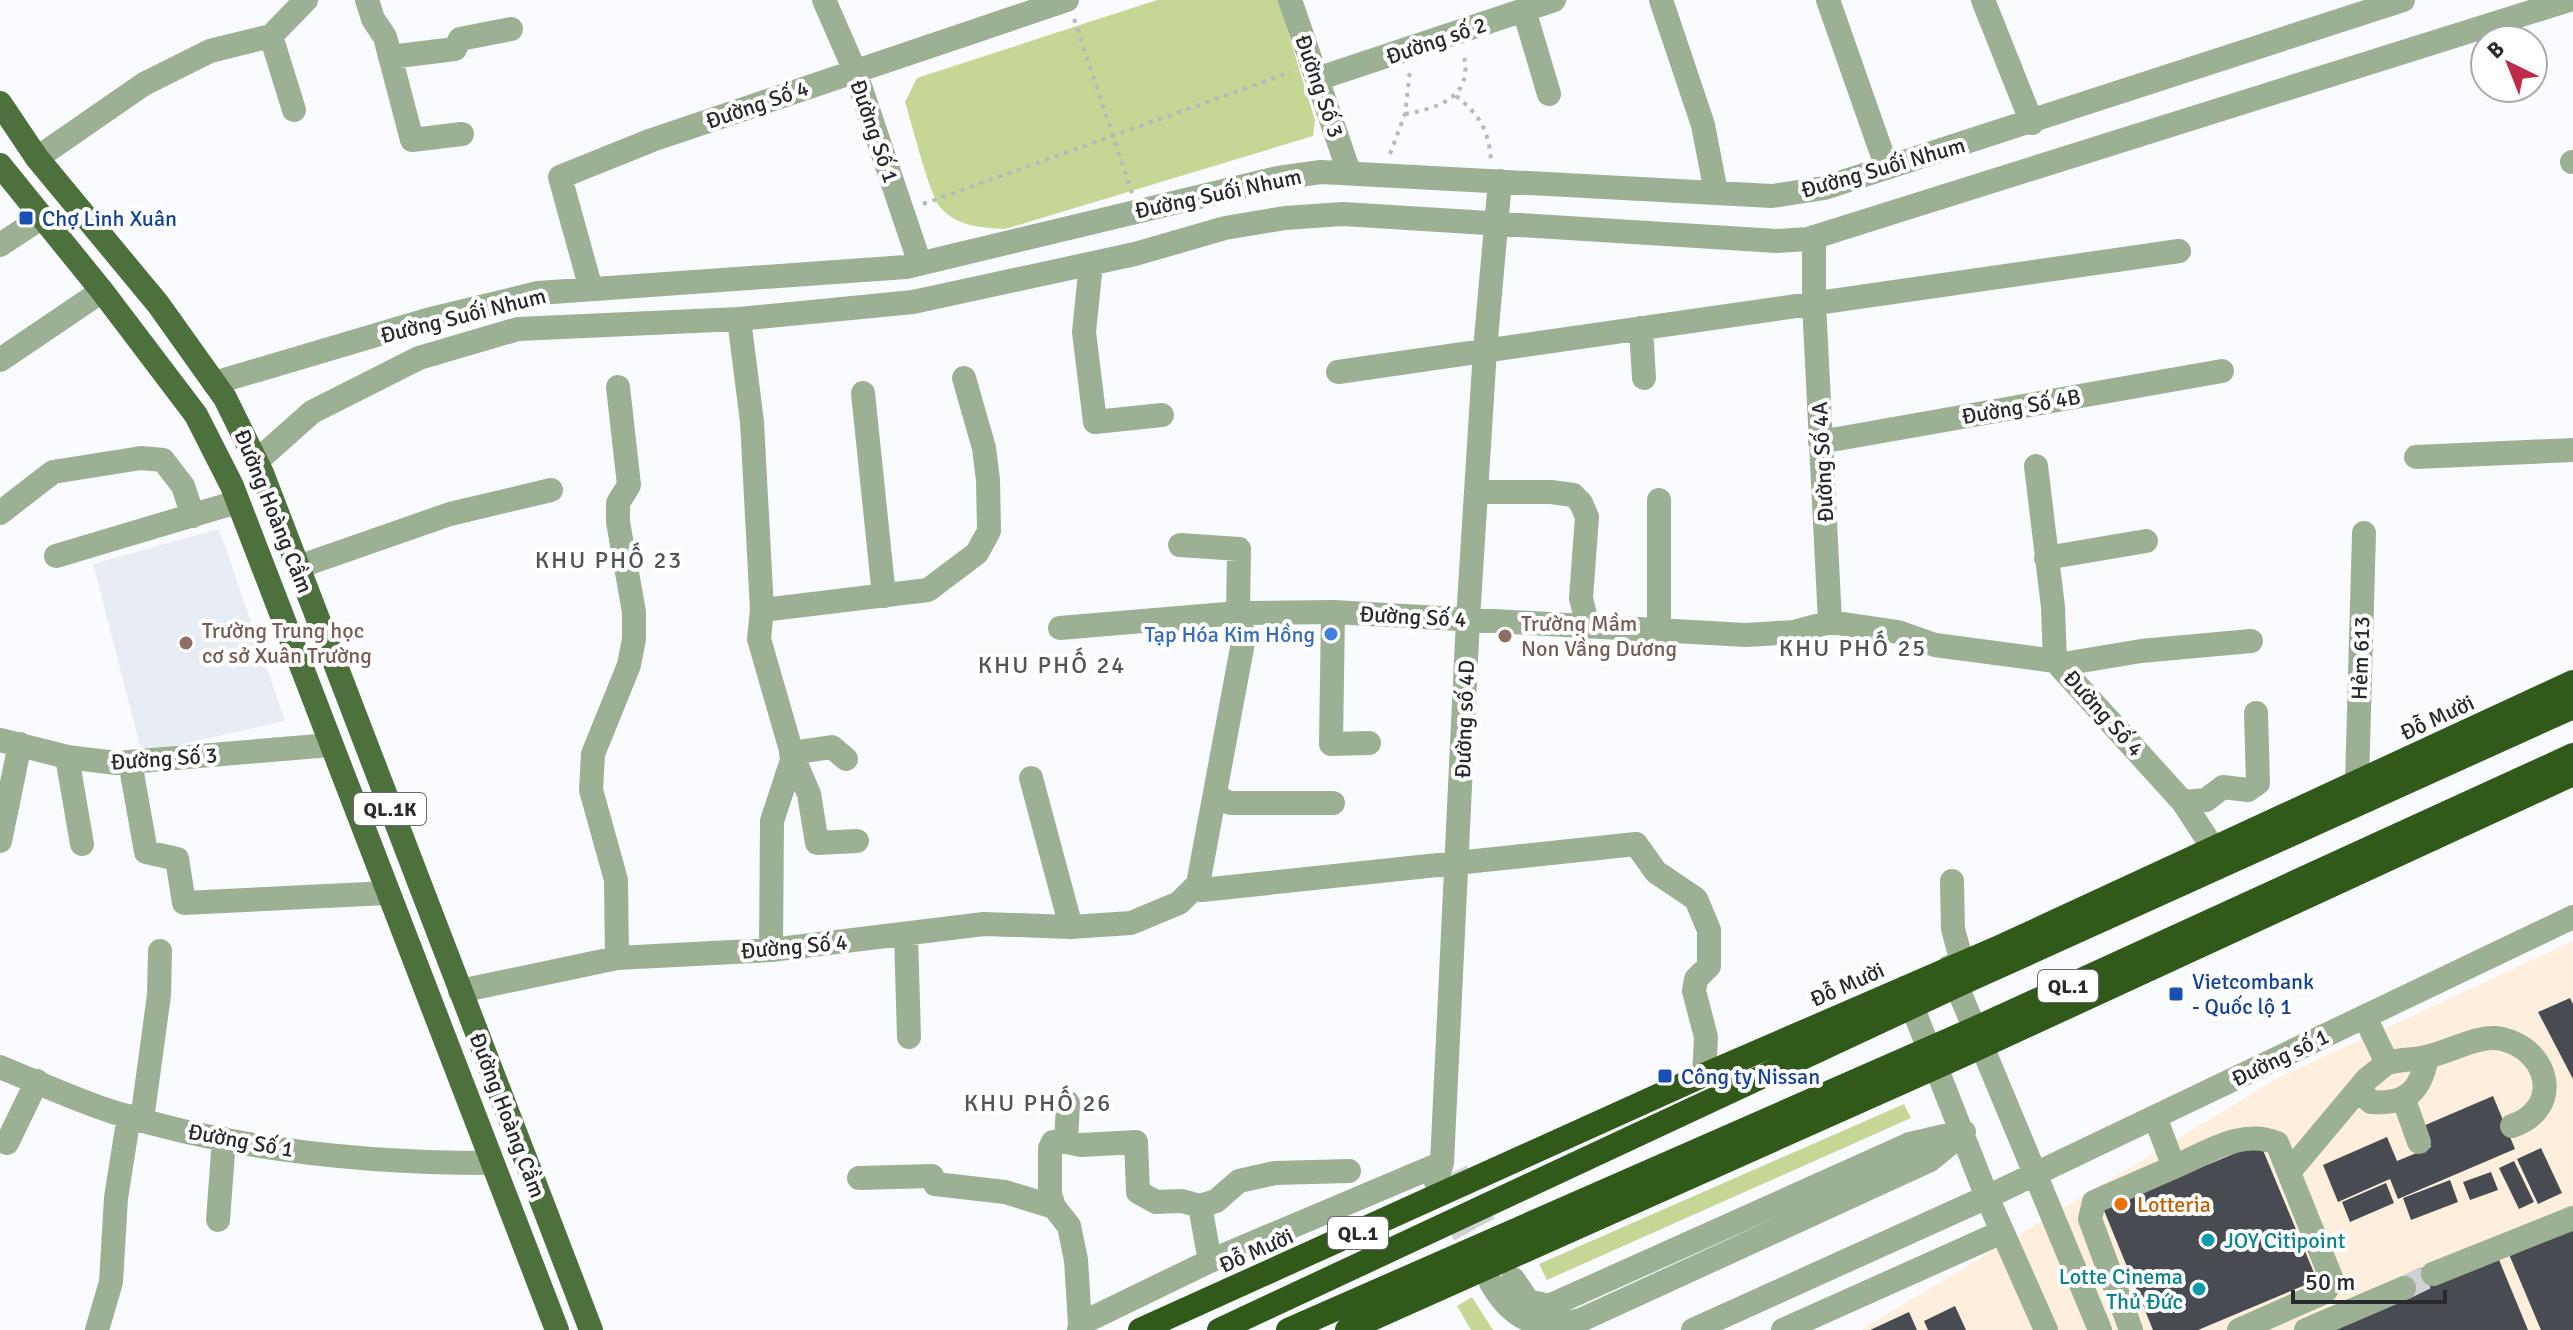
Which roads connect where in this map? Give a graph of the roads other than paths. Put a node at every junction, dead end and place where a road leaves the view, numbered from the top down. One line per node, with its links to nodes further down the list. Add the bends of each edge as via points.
1 (306, 0): 15 (street)
2 (367, 0): 16 (street)
3 (824, 0): 17 (street, Đường Số 1)
4 (1290, 0): 18 (street, Đường Số 3)
5 (1554, 0): 12 (street, Đường số 2)
6 (1661, 0): 29 (street, via 1703,125)
7 (1828, 0): 26 (street)
8 (1983, 0): 22 (street)
9 (2403, 0): 13 (street, Đường Suối Nhum)
10 (2569, 0): 32 (street, Đường Suối Nhum)
11 (1070, 8): 17 (street, Đường Số 4)
12 (1524, 10): 18 (street, Đường số 2, via 1405,50); 19 (street)
13 (2339, 11): 22 (street, Đường Suối Nhum)
14 (511, 29): 16 (street, via 460,39 455,49)
15 (271, 36): 21 (street); 24 (street, via 210,51 144,84)
16 (390, 57): 23 (street, via 412,140)
17 (855, 71): 35 (street, Đường Số 1); 37 (street, Đường Số 4, via 560,177)
18 (1315, 72): 27 (street, Đường Số 3)
19 (1549, 94)
20 (0, 103): 24 (main road, Đường Hoàng Cầm / QL.1K)
21 (294, 110)
22 (2032, 123): 26 (street, Đường Suối Nhum)
23 (462, 134)
24 (37, 158): 48 (main road, Đường Hoàng Cầm / QL.1K, via 158,304)
25 (0, 165): 30 (main road, Đường Hoàng Cầm / QL.1K)
26 (1887, 168): 29 (street, Đường Suối Nhum, via 1824,188 1772,196)
27 (1349, 172): 28 (street, Đường Suối Nhum); 35 (street, Đường Suối Nhum, via 1278,178)
28 (1496, 180): 29 (street, Đường Suối Nhum); 31 (street, Đường số 4D)
29 (1716, 192)
30 (41, 218): 33 (street); 38 (main road, Đường Hoàng Cầm / QL.1K)
31 (1498, 223): 32 (street, Đường Suối Nhum, via 1777,241); 36 (street, Đường Suối Nhum, via 1343,214 1285,218 1225,228); 42 (street, Đường số 4D)
32 (1814, 237): 39 (street, Đường Số 4A)
33 (0, 245)
34 (2179, 251): 39 (street)
35 (920, 264): 37 (street, Đường Suối Nhum)
36 (1091, 264): 40 (street, Đường Suối Nhum, via 913,302); 51 (street, via 1084,332 1095,422)
37 (591, 289): 48 (street, Đường Suối Nhum, via 538,293 455,313)
38 (102, 291): 43 (street); 60 (main road, Đường Hoàng Cầm / QL.1K, via 196,415)
39 (1814, 303): 41 (street); 52 (street, Đường Số 4A)
40 (739, 319): 55 (street, Đường Suối Nhum, via 518,329 433,354 312,412); 70 (street, via 752,422)
41 (1641, 328): 42 (street); 47 (street)
42 (1485, 350): 45 (street); 58 (street, Đường số 4D)
43 (0, 360)
44 (2222, 371): 52 (street, Đường Số 4B)
45 (1338, 372)
46 (964, 378): 69 (street, via 984,448 989,531 977,553 928,590)
47 (1644, 378)
48 (214, 383): 55 (main road, Đường Hoàng Cầm / QL.1K)
49 (618, 387): 110 (street, via 629,485 618,503 618,522 634,639 629,665 593,754 591,790 616,880)
50 (863, 393): 69 (street)
51 (1162, 415)
52 (1820, 442): 74 (street, Đường Số 4A)
53 (2573, 450): 54 (street)
54 (2416, 457)
55 (257, 461): 68 (main road, Đường Hoàng Cầm / QL.1K)
56 (2036, 466): 67 (street)
57 (551, 490): 68 (street, via 450,514)
58 (1476, 492): 73 (street, Đường số 4D); 75 (street, via 1551,492 1573,495 1581,503 1587,517 1581,598)
59 (1659, 500): 77 (street)
60 (237, 502): 62 (street); 85 (main road, Đường Hoàng Cầm / QL.1K)
61 (0, 513): 62 (street, via 53,472 141,458 163,460 183,486)
62 (193, 516): 66 (street)
63 (2364, 533): 93 (street, Hẻm 613)
64 (2146, 541): 67 (street)
65 (1180, 545): 72 (street, via 1239,549)
66 (56, 556)
67 (2046, 558): 79 (street)
68 (298, 567): 112 (main road, Đường Hoàng Cầm / QL.1K)
69 (884, 596): 70 (street)
70 (762, 610): 86 (street, via 759,639)
71 (1333, 612): 72 (street, Đường Số 4); 73 (street, Đường Số 4); 84 (street, via 1331,744)
72 (1238, 613): 76 (street, Đường Số 4); 94 (street, via 1244,637)
73 (1468, 619): 75 (street, Đường Số 4); 101 (street, Đường số 4D)
74 (1830, 622): 77 (street, Đường Số 4, via 1794,632); 79 (street, Đường Số 4)
75 (1588, 627): 77 (street, Đường Số 4)
76 (1060, 628)
77 (1659, 632)
78 (2251, 641): 79 (street)
79 (2059, 665): 95 (street, Đường Số 4)
80 (2573, 682): 93 (highway, Đỗ Mười / QL.1)
81 (2573, 707): 111 (highway, Đỗ Mười / QL.1)
82 (2256, 713): 95 (street, via 2258,783 2248,790 2223,787 2206,800)
83 (10, 742): 88 (street, Đường Số 3); 97 (street)
84 (1369, 743)
85 (330, 745): 90 (street, Đường Số 3); 104 (main road, Đường Hoàng Cầm / QL.1K)
86 (792, 755): 89 (street, via 832,747); 98 (street, via 809,794 817,843); 108 (street, via 772,821)
87 (2573, 755): 116 (highway, QL.1)
88 (67, 757): 90 (street, Đường Số 3); 99 (street)
89 (846, 759)
90 (130, 762): 104 (street, via 146,852 177,859 184,903)
91 (2573, 774): 116 (highway, QL.1)
92 (1031, 778): 106 (street)
93 (2357, 783): 100 (highway, Đỗ Mười / QL.1)
94 (1215, 796): 96 (street, via 1230,803); 103 (street)
95 (2183, 802): 100 (street, Đường Số 4)
96 (1333, 803)
97 (0, 841)
98 (857, 841)
99 (82, 844)
100 (2213, 848): 111 (highway, Đỗ Mười / QL.1, via 2004,945)
101 (1457, 866): 103 (street, via 1202,890); 121 (street, via 1636,844 1656,872 1696,899 1709,930 1709,966 1696,979 1694,991 1706,1037); 147 (street, Đường số 4D, via 1445,1172)
102 (1952, 881): 111 (street)
103 (1198, 884): 106 (street, Đường Số 4, via 1179,903 1131,923)
104 (387, 893): 134 (main road, Đường Hoàng Cầm / QL.1K)
105 (2573, 917): 114 (street, Đường số 1)
106 (1071, 927): 107 (street, Đường Số 4, via 984,924)
107 (906, 935): 108 (street, Đường Số 4); 115 (street)
108 (771, 950): 110 (street, Đường Số 4)
109 (160, 951): 127 (street, via 159,995)
110 (617, 958): 112 (street, Đường Số 4)
111 (1959, 973): 113 (highway, Đỗ Mười / QL.1); 116 (street)
112 (460, 991): 158 (main road, Đường Hoàng Cầm / QL.1K)
113 (1909, 996): 118 (street); 121 (highway, Đỗ Mười / QL.1); 146 (highway, Đỗ Mười / QL.1)
114 (2365, 1017): 119 (street); 126 (street, Đường số 1)
115 (909, 1037)
116 (1980, 1037): 118 (highway, QL.1); 138 (street)
117 (2427, 1057): 119 (street); 124 (street, via 2424,1076); 128 (street, via 2486,1039 2501,1039 2529,1051 2544,1077 2542,1102 2528,1120)
118 (1934, 1058): 129 (street); 151 (highway, QL.1); 163 (highway, QL.1)
119 (2387, 1063): 123 (street)
120 (0, 1067): 122 (street, Đường Số 1)
121 (1704, 1075): 154 (highway, Đỗ Mười / QL.1)
122 (37, 1081): 127 (street, Đường Số 1); 133 (street)
123 (2360, 1091): 124 (street, via 2371,1102); 137 (street)
124 (2404, 1100): 132 (street)
125 (1068, 1103): 131 (street)
126 (2155, 1117): 135 (street); 138 (street, Đường số 1)
127 (135, 1118): 130 (street, Đường Số 1); 156 (street, via 116,1198 111,1282)
128 (2512, 1126)
129 (1964, 1132): 140 (street); 150 (street, via 1910,1144 1549,1306 1528,1301)
130 (224, 1139): 134 (street, Đường Số 1, via 351,1159); 144 (street)
131 (1066, 1142): 141 (street, via 1136,1142 1138,1192 1156,1202); 142 (street, via 1053,1142 1050,1148)
132 (2419, 1142)
133 (7, 1143)
134 (491, 1163): 157 (main road, Đường Hoàng Cầm / QL.1K)
135 (2174, 1167): 137 (street, via 2260,1136 2277,1143); 148 (street, via 2094,1202 2090,1219)
136 (1349, 1171): 141 (street, via 1275,1173 1239,1181 1216,1201)
137 (2289, 1172): 169 (street, via 2332,1280 2325,1292)
138 (2035, 1174): 140 (street, Đường số 1); 152 (street)
139 (859, 1178): 142 (street, via 932,1176 936,1185 1005,1192)
140 (1987, 1197): 145 (street); 164 (street, Đường số 1)
141 (1200, 1206): 147 (street)
142 (1061, 1216): 155 (street, via 1076,1260)
143 (2573, 1218): 149 (street)
144 (218, 1220)
145 (2002, 1232): 165 (street); 166 (street)
146 (1392, 1251): 154 (highway); 160 (highway, Đỗ Mười / QL.1)
147 (1210, 1261): 155 (street)
148 (2110, 1273): 152 (street); 168 (street)
149 (2433, 1274)
150 (1502, 1281)
151 (1388, 1285): 161 (highway, QL.1); 162 (highway)
152 (2082, 1287): 167 (street)
153 (2404, 1288): 170 (street)
154 (1189, 1308): 159 (highway, Đỗ Mười / QL.1)
155 (1079, 1327)
156 (97, 1330)
157 (557, 1330)
158 (591, 1330)
159 (1140, 1330)
160 (1219, 1330)
161 (1288, 1330)
162 (1324, 1330)
163 (1347, 1330)
164 (1693, 1330)
165 (1783, 1330)
166 (2046, 1330)
167 (2100, 1330)
168 (2131, 1330)
169 (2239, 1330)
170 (2306, 1330)

